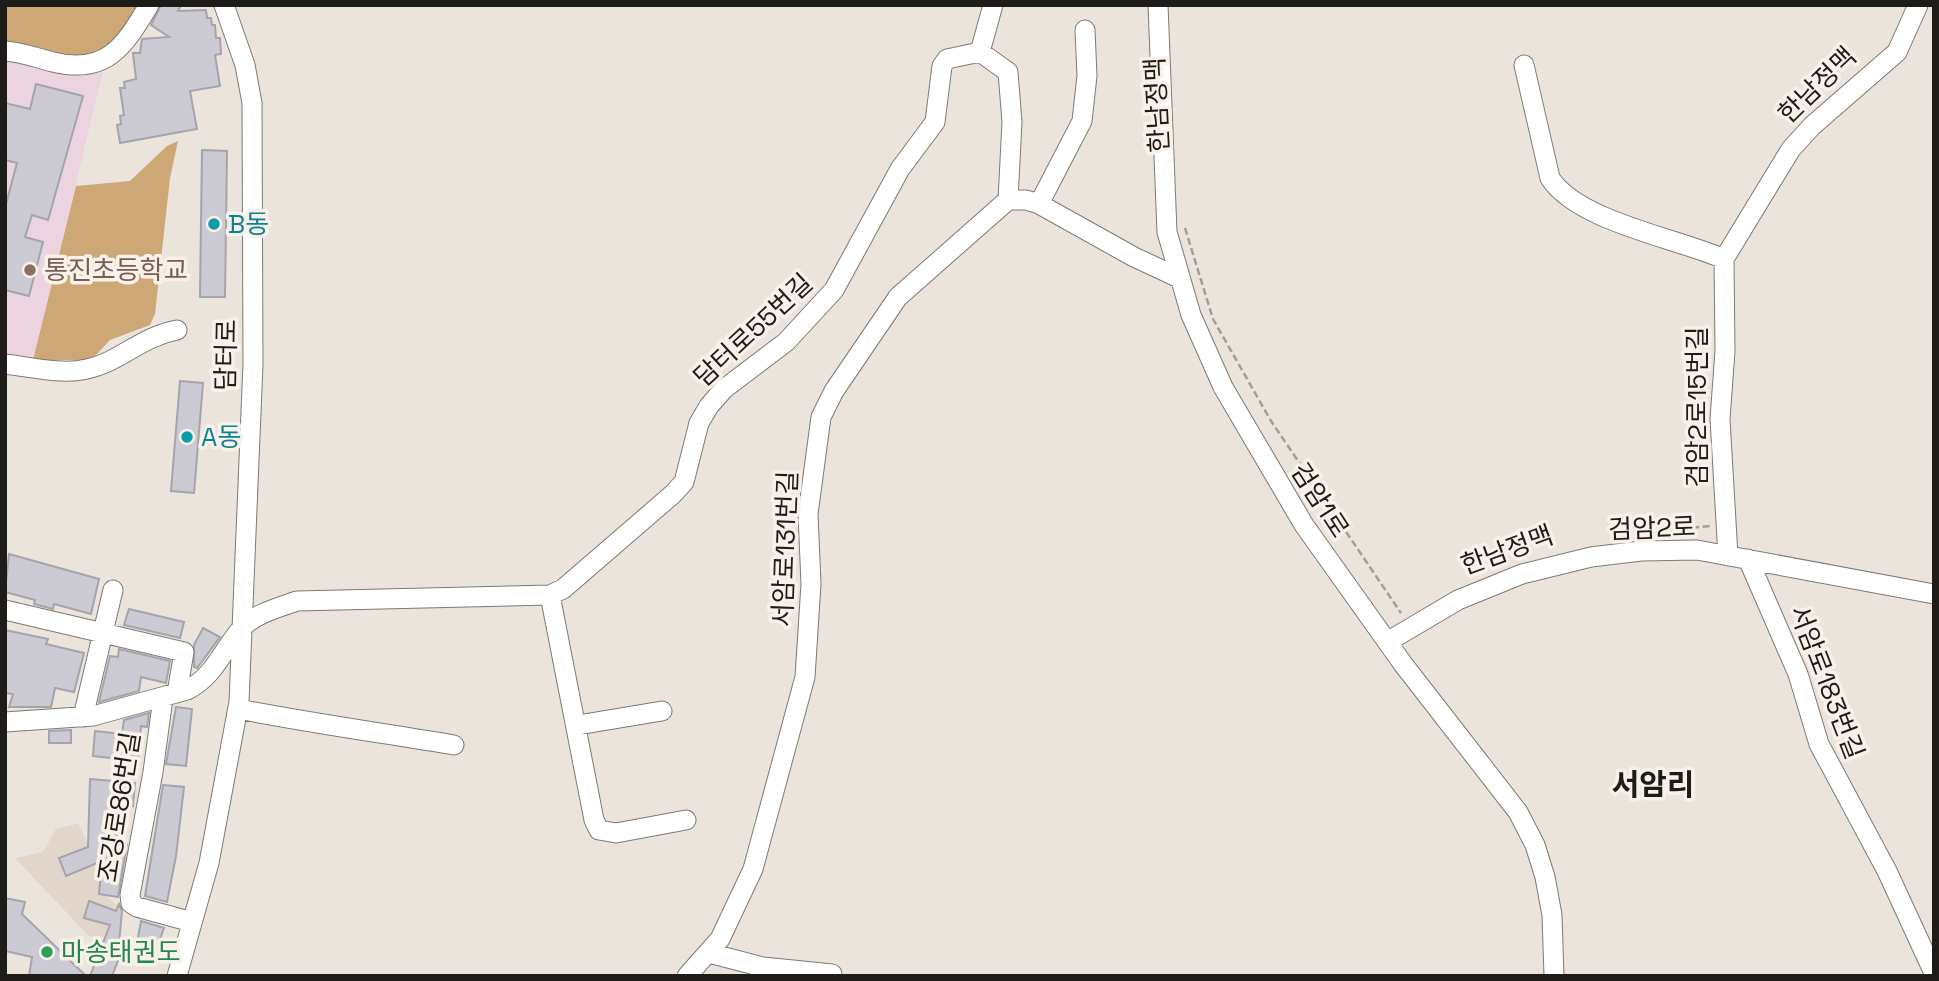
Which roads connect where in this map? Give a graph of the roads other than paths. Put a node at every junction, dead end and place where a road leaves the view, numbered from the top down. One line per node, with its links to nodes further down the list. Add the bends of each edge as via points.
1 (149, 5): 7 (street, via 120,48 102,62 88,66)
2 (224, 5): 21 (street, 담터로, via 245,65 252,103 253,364)
3 (993, 5): 8 (street)
4 (1158, 5): 13 (street, 검암1로, via 1167,232)
5 (1918, 5): 12 (street, via 1897,52 1791,149)
6 (1085, 30): 11 (street, via 1087,76 1082,121)
7 (5, 51)
8 (980, 52): 10 (street, via 1008,72 1012,122); 19 (street, 담터로55번길, via 947,59 942,66 934,122 900,169 834,290 786,342 709,406 699,423 684,482 656,511)
9 (1524, 65): 12 (street, via 1550,178 1558,192 1610,220)
10 (1008, 200): 11 (street); 33 (street, 서암로131번길, via 898,297 821,417 808,514 811,584 805,677 753,869 738,907)
11 (1040, 204): 13 (street)
12 (1724, 259): 16 (street, 검암2로15번길, via 1720,419)
13 (1179, 278): 23 (street, 검암1로, via 1223,387 1264,460)
14 (177, 330): 15 (street, via 153,335 85,370)
15 (5, 365)
16 (1738, 557): 18 (street, 검암2로); 23 (street, 검암2로, via 1697,550 1641,551 1554,564 1484,589); 34 (street, 서암로183번길, via 1798,674 1819,744 1887,871)
17 (113, 590): 22 (street)
18 (1934, 594)
19 (551, 595): 21 (street, via 297,601); 29 (street)
20 (5, 610): 22 (street, 조강로86번길)
21 (243, 626): 24 (street, 조강로86번길, via 200,684); 25 (street, 담터로)
22 (103, 633): 24 (street, 조강로86번길, via 184,652); 27 (street)
23 (1387, 642): 38 (street, 검암1로, via 1518,812 1535,845 1552,915)
24 (170, 696): 27 (street, 조강로86번길); 32 (street, 조강로86번길, via 130,895 137,907)
25 (238, 709): 30 (street); 32 (street, 담터로, via 220,812)
26 (662, 711): 29 (street)
27 (83, 718): 28 (street, 조강로86번길)
28 (5, 722)
29 (578, 726): 31 (street, via 599,830 616,833)
30 (454, 746)
31 (686, 820)
32 (192, 922): 36 (street, 담터로)
33 (709, 953): 35 (street, via 763,967); 37 (street, 서암로131번길)
34 (1934, 973)
35 (832, 974)
36 (177, 976)
37 (687, 976)
38 (1554, 976)

